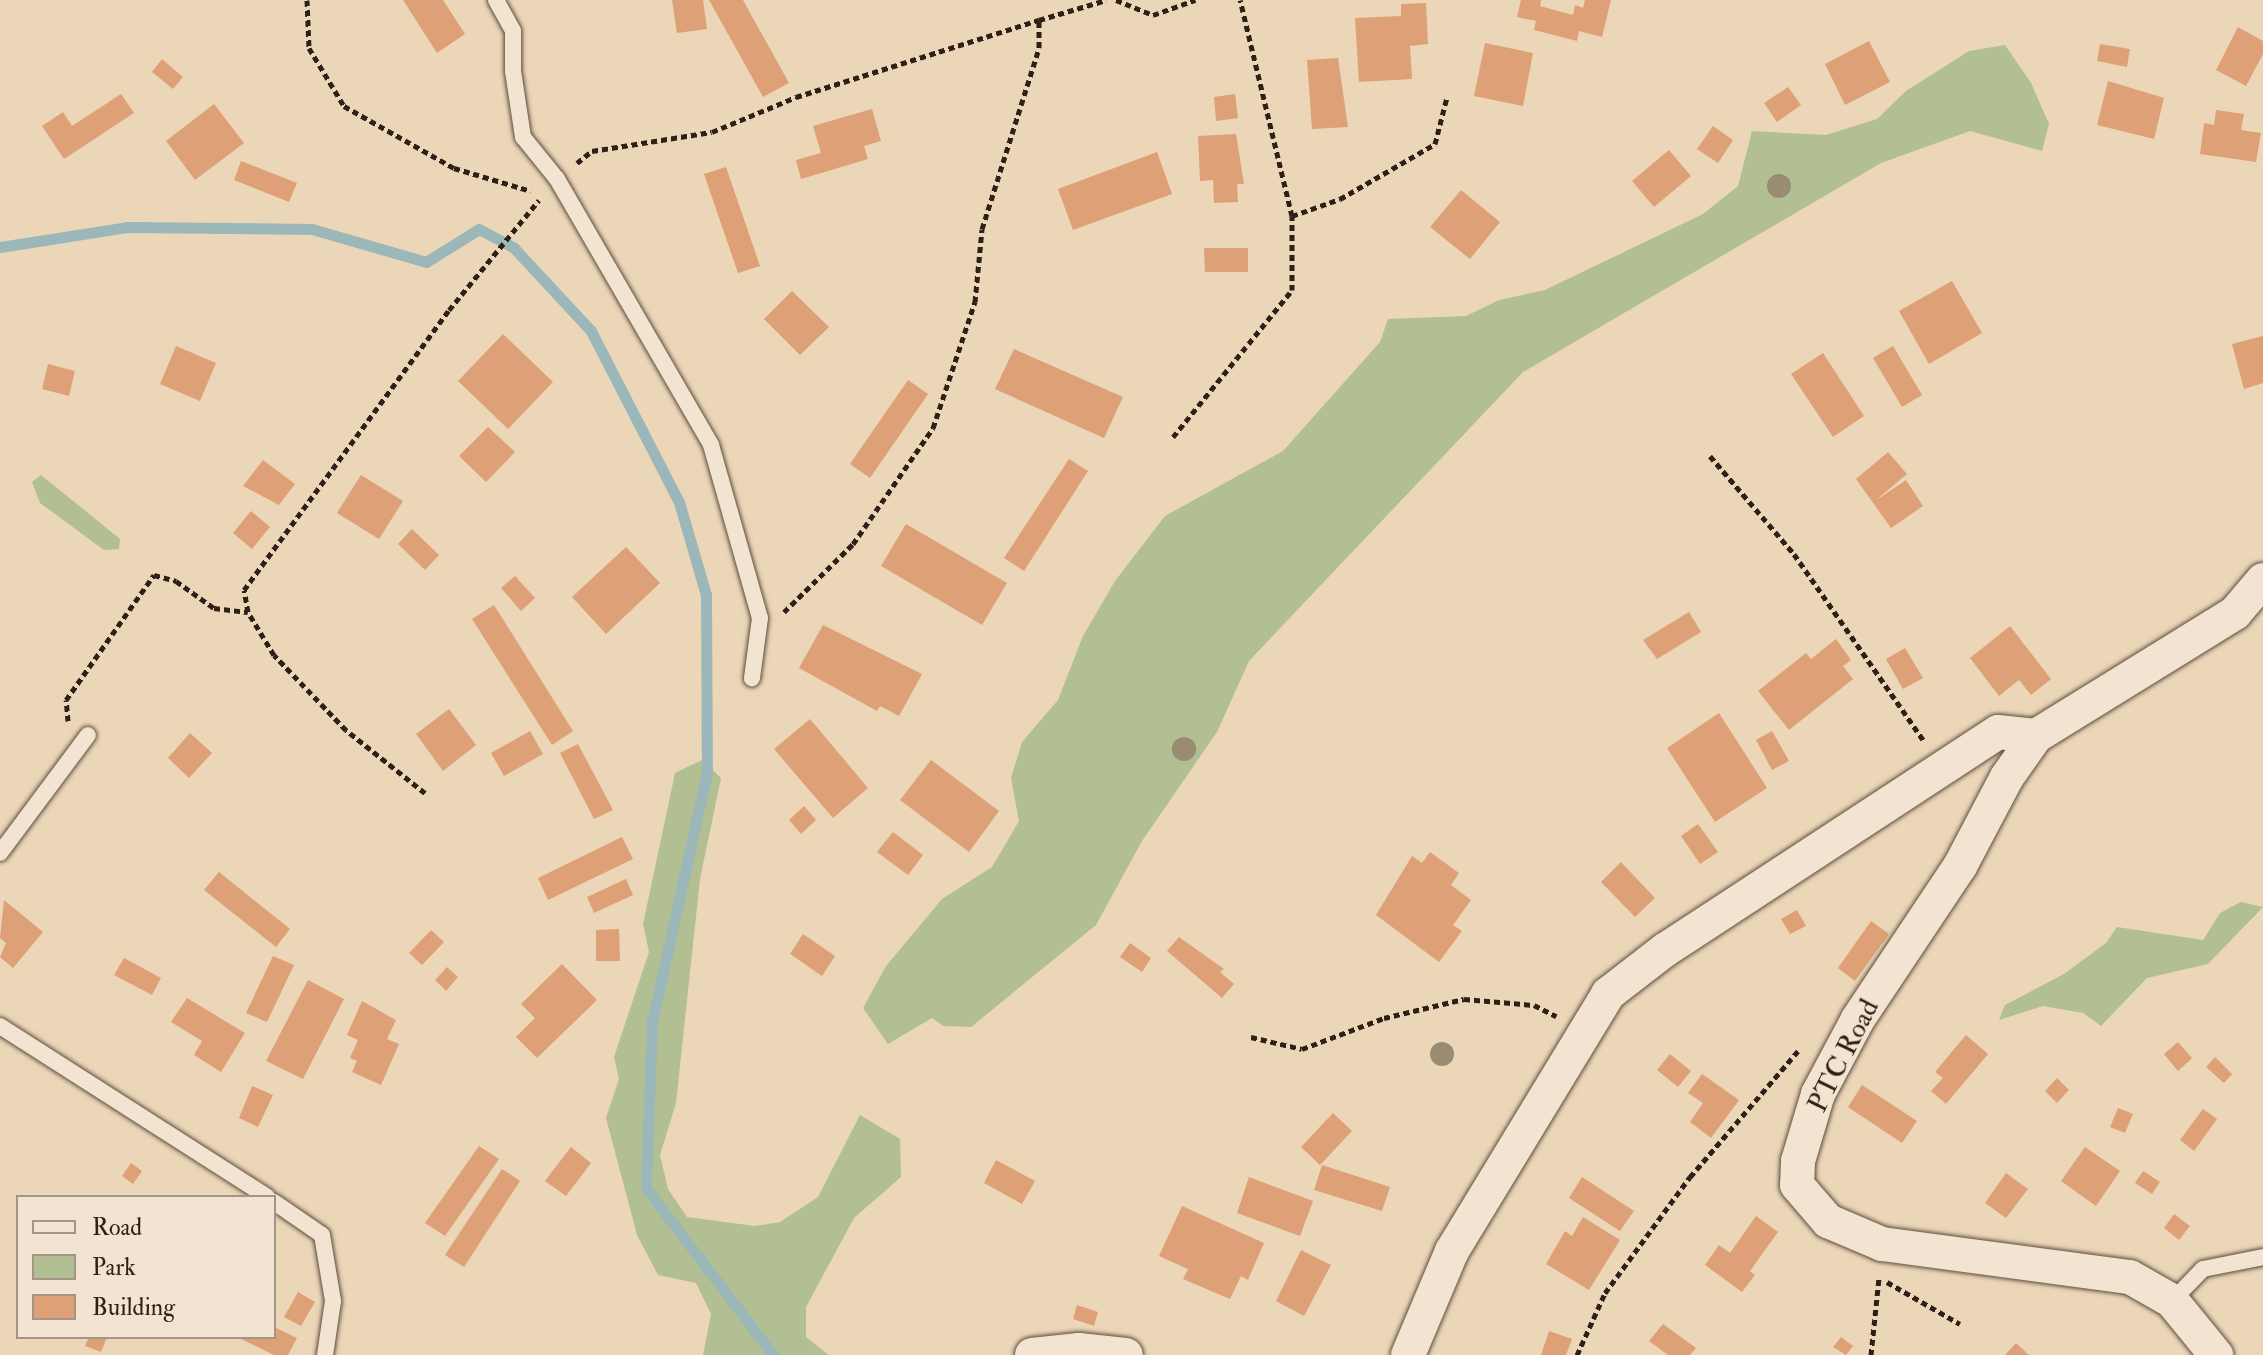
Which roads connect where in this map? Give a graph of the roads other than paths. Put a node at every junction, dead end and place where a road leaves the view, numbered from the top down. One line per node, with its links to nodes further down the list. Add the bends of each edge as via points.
1 (496, 0): 3 (lane, via 513,31 523,137 557,179 711,445 760,618)
2 (2263, 580): 5 (street, via 2235,613)
3 (752, 678)
4 (88, 735): 6 (lane)
5 (2036, 736): 11 (street, PTC Road, via 2007,777 1960,866 1858,1019 1818,1094 1797,1185 1828,1221 1882,1244 2130,1277); 15 (street, via 1998,732 1665,950 1608,994 1452,1251)
6 (0, 853)
7 (0, 1026): 8 (lane)
8 (264, 1195)
9 (276, 1203): 12 (lane, via 322,1235 333,1301)
10 (2263, 1257): 11 (lane, via 2203,1269)
11 (2172, 1301): 16 (street, PTC Road)
12 (325, 1355)
13 (1032, 1355): 14 (street, via 1079,1350)
14 (1126, 1355)
15 (1408, 1355)
16 (2216, 1355)

